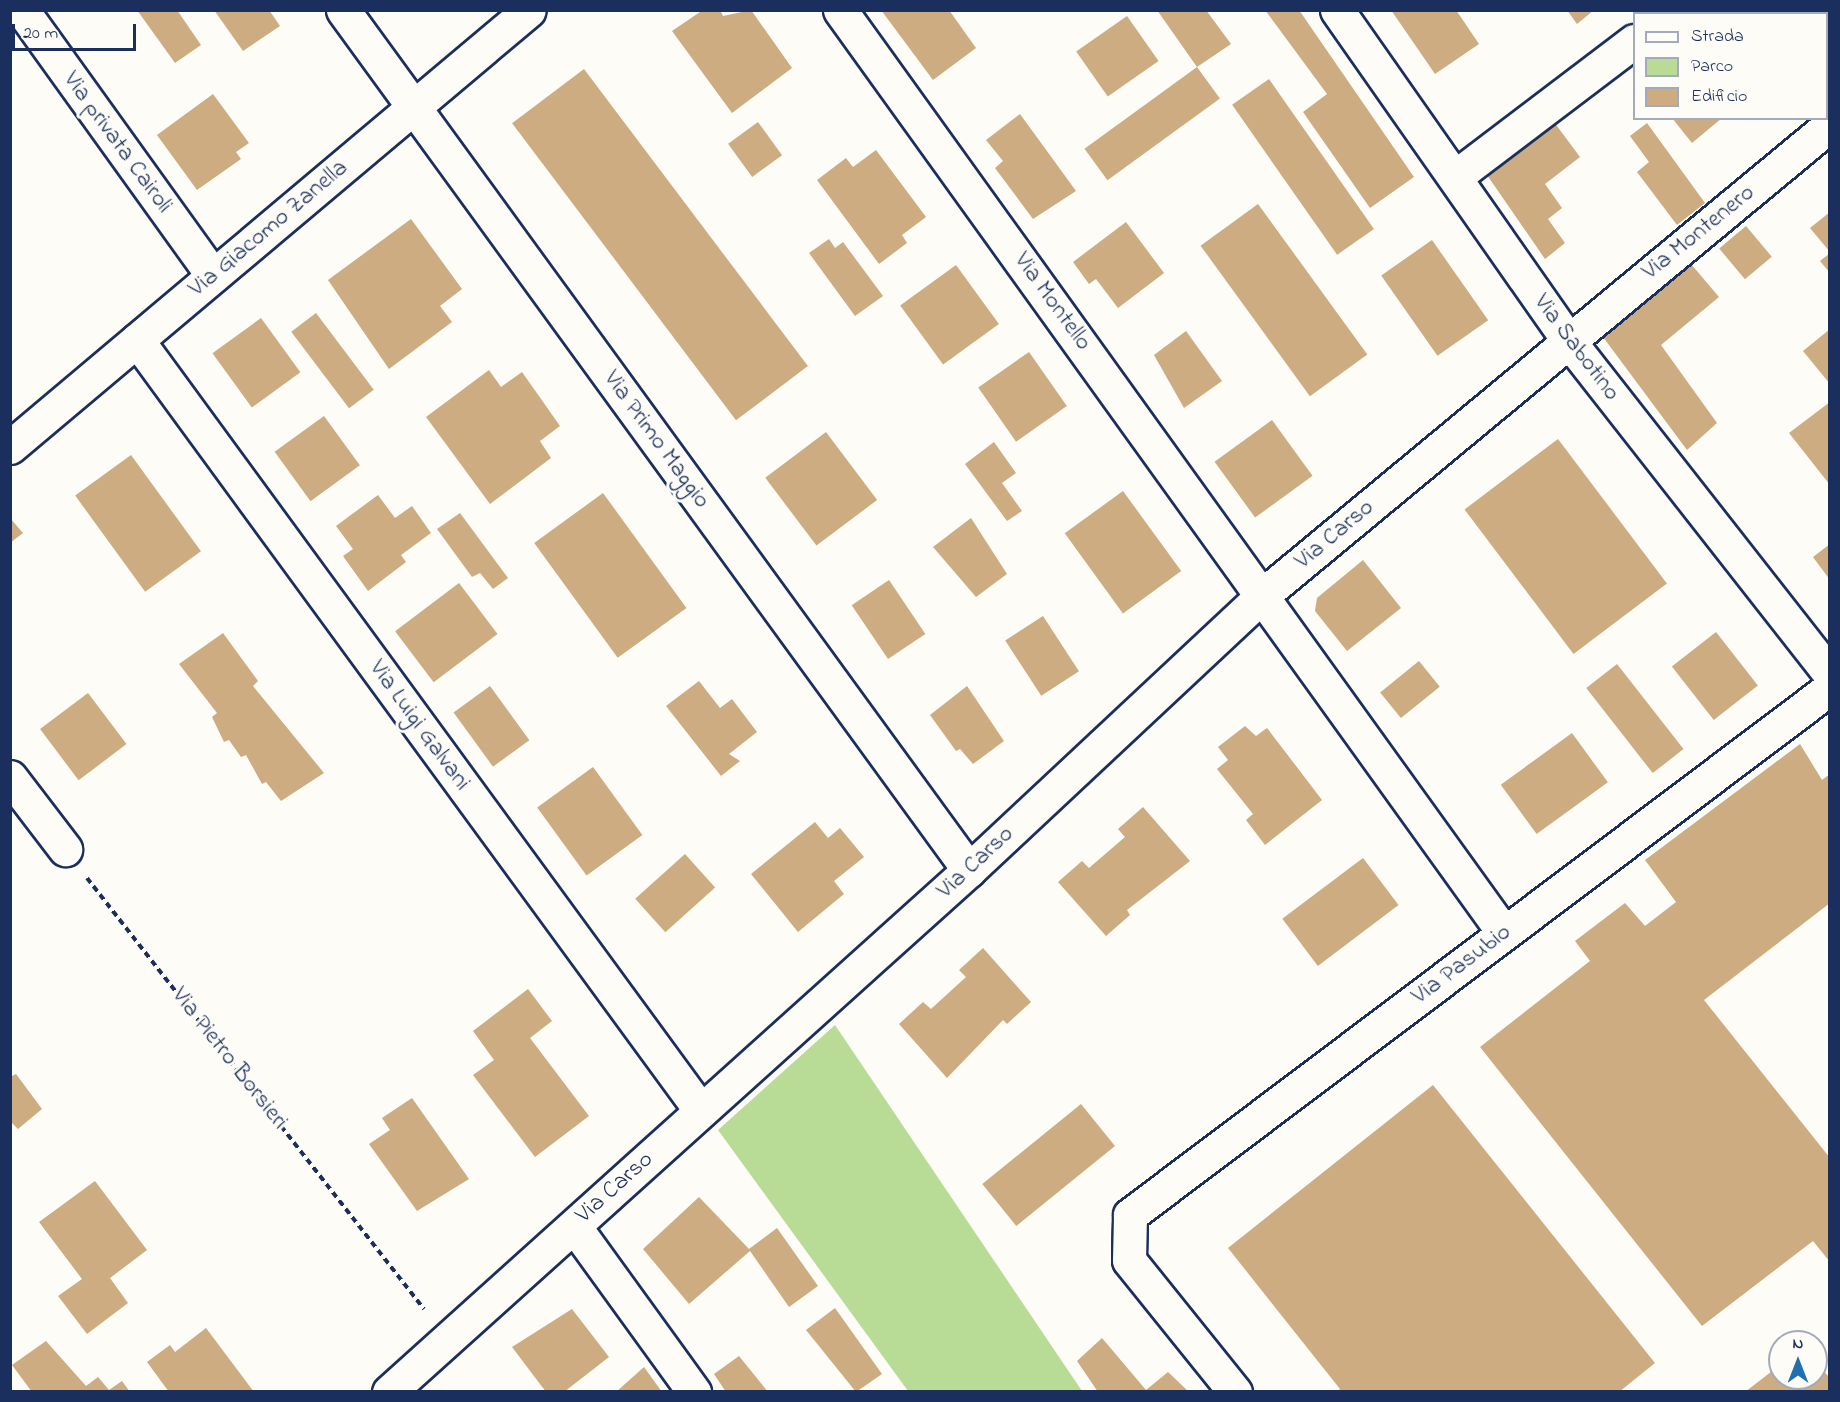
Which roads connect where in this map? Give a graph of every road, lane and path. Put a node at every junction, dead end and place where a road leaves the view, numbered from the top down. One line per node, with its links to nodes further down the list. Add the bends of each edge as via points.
1 (22, 10): 10 (street, Via privata Cairoli)
2 (343, 10): 7 (street, Via Primo Maggio)
3 (529, 10): 7 (street, Via Giacomo Zanella)
4 (840, 10): 14 (street, Via Montello)
5 (1337, 10): 9 (street, Via Sabotino)
6 (1633, 43): 9 (street)
7 (414, 107): 10 (street, Via Giacomo Zanella); 19 (street, Via Primo Maggio)
8 (1830, 125): 12 (street, Via Montenero)
9 (1455, 177): 12 (street, Via Sabotino)
10 (213, 276): 11 (street, Via Giacomo Zanella)
11 (137, 340): 13 (street, Via Giacomo Zanella); 21 (street, Via Luigi Galvani)
12 (1568, 340): 14 (street, Via Carso); 15 (street, Via Sabotino)
13 (10, 447)
14 (1264, 594): 19 (street, Via Carso); 20 (street, Via Montello)
15 (1830, 675)
16 (1830, 688): 20 (street, Via Pasubio)
17 (10, 777): 18 (street)
18 (65, 849): 23 (path, Via Pietro Borsieri)
19 (969, 870): 21 (street, Via Carso)
20 (1504, 933): 26 (street, Via Pasubio, via 1130,1215 1128,1260)
21 (701, 1111): 22 (street, Via Carso)
22 (574, 1226): 23 (street, Via Carso); 25 (street)
23 (448, 1339): 24 (street, Via Carso)
24 (390, 1392)
25 (694, 1392)
26 (1235, 1392)

